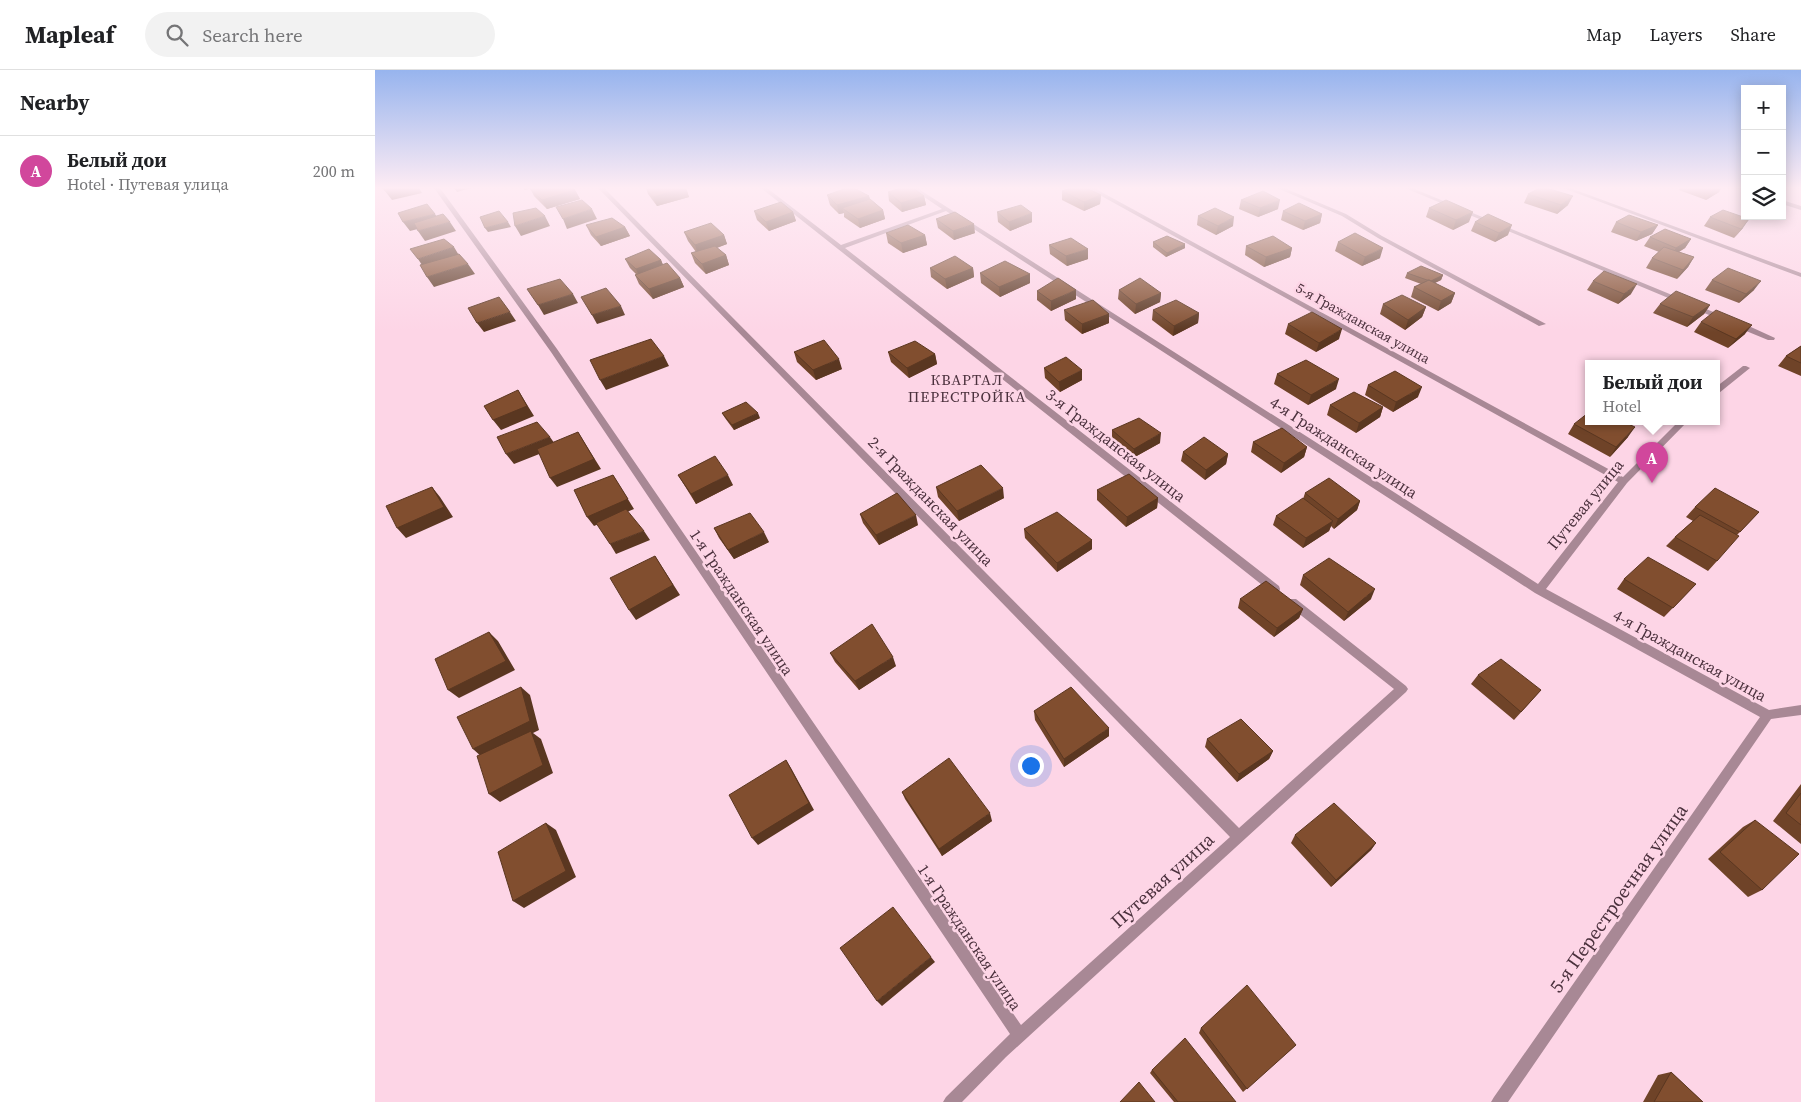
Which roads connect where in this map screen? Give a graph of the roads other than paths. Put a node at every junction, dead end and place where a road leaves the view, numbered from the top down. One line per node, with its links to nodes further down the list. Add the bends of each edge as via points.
1 (472, 236): 23 (street, 1-я Гражданская улица, via 554,351)
2 (648, 236): 22 (street, 2-я Гражданская улица)
3 (825, 236): 10 (street, 3-я Гражданская улица)
4 (872, 236): 10 (street)
5 (988, 236): 18 (street, 4-я Гражданская улица)
6 (1177, 236): 17 (street, 5-я Гражданская улица)
7 (1379, 236): 12 (street)
8 (1525, 236): 13 (street)
9 (1696, 236): 11 (street)
10 (840, 248): 19 (street, 3-я Гражданская улица)
11 (1801, 275)
12 (1542, 324)
13 (1771, 338)
14 (1746, 368): 15 (street)
15 (1720, 388)
16 (1680, 425): 17 (street, Путевая улица)
17 (1624, 481): 18 (street, Путевая улица)
18 (1539, 590): 21 (street, 4-я Гражданская улица)
19 (1402, 689): 22 (street, Путевая улица)
20 (1801, 710): 21 (street)
21 (1768, 715): 25 (street, 5-я Перестроечная улица)
22 (1238, 836): 23 (street, Путевая улица)
23 (1019, 1036): 24 (street, Путевая улица)
24 (951, 1102)
25 (1499, 1102)

